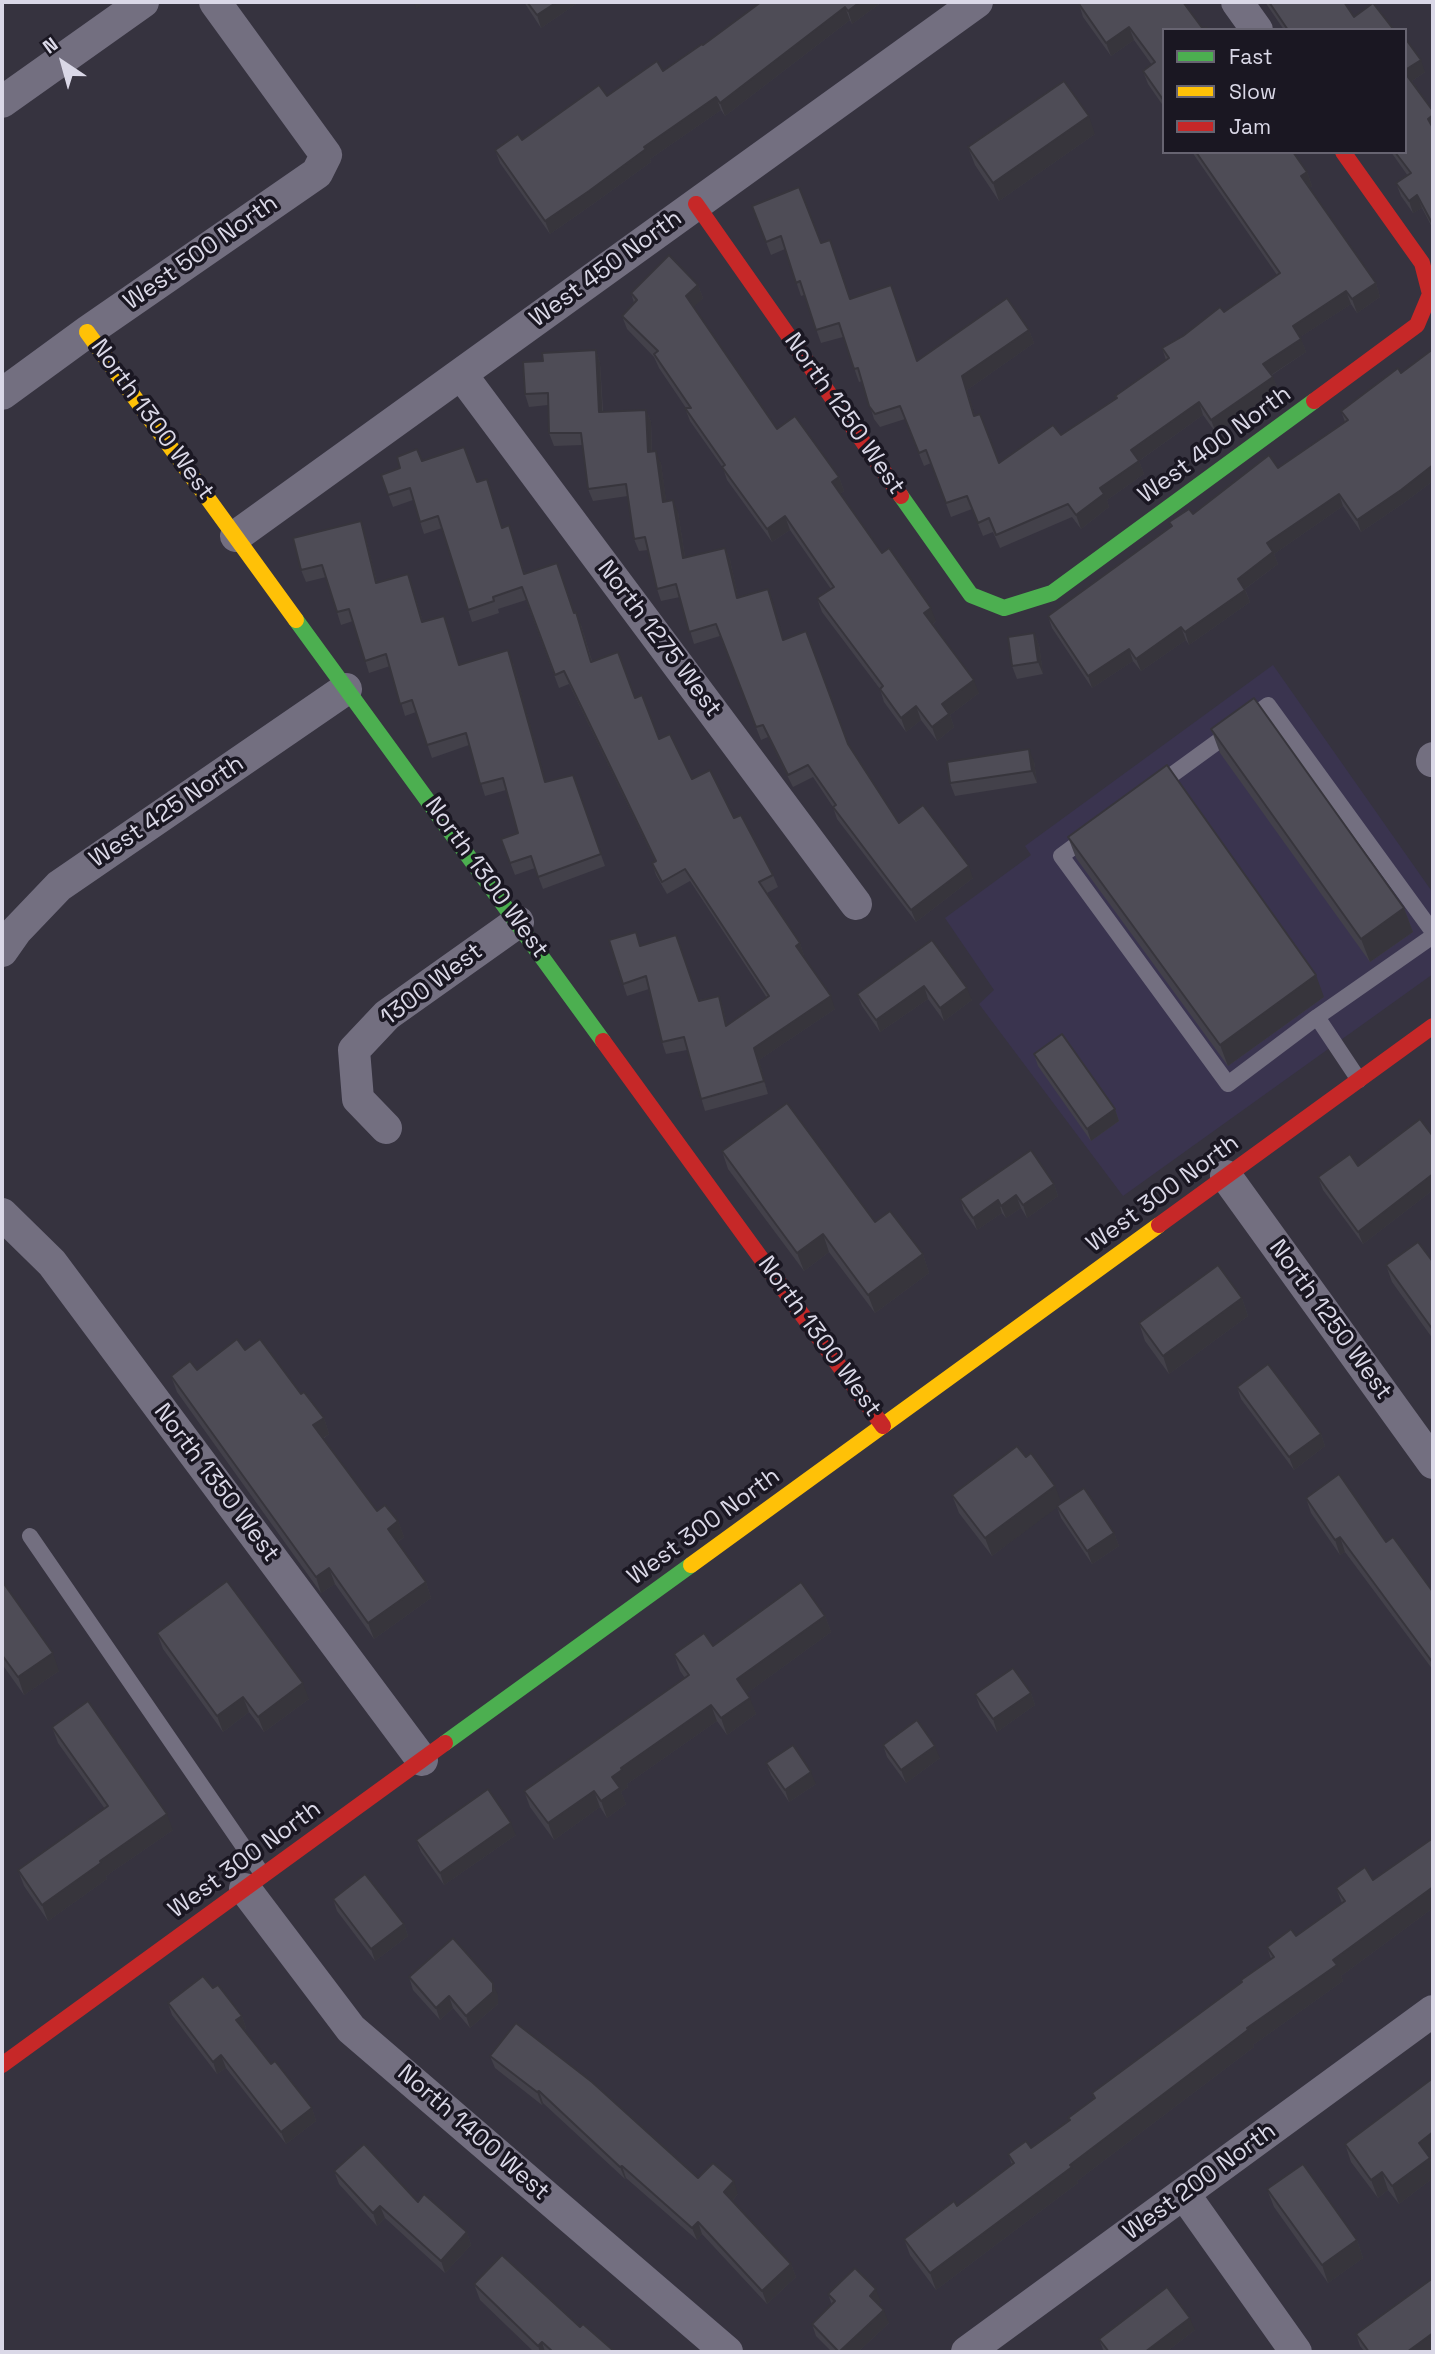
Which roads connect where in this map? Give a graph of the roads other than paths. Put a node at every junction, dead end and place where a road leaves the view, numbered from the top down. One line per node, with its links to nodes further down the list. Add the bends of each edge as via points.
1 (143, 2): 6 (street)
2 (215, 2): 9 (street, West 500 North, via 326,155 317,173)
3 (977, 2): 8 (street, West 450 North)
4 (1237, 2): 5 (street)
5 (1255, 28)
6 (2, 102)
7 (1344, 154): 13 (street, West 400 North, via 1422,263 1430,294 1417,325 1052,593)
8 (696, 204): 10 (street, West 450 North); 13 (street, North 1250 West, via 971,595)
9 (88, 332): 11 (street, West 500 North); 12 (street, North 1300 West)
10 (461, 374): 12 (street, West 450 North); 17 (street, North 1275 West)
11 (2, 394)
12 (236, 536): 14 (street, North 1300 West)
13 (1004, 608)
14 (346, 689): 18 (street, North 1300 West); 20 (street, West 425 North, via 59,886)
15 (1148, 792): 19 (lane, via 1268,705)
16 (1104, 824): 21 (lane, via 1060,856 1228,1084)
17 (856, 904)
18 (518, 922): 24 (street, 1300 West, via 387,1015 354,1050 358,1099); 27 (street, North 1300 West)
19 (1433, 934): 21 (lane)
20 (2, 951)
21 (1317, 1017): 23 (lane)
22 (1433, 1026): 23 (street, West 300 North)
23 (1359, 1080): 25 (street, West 300 North)
24 (386, 1128)
25 (1226, 1176): 27 (street, West 300 North); 28 (street, North 1250 West)
26 (2, 1214): 30 (street, North 1350 West, via 52,1263)
27 (883, 1426): 30 (street, West 300 North)
28 (1433, 1463)
29 (30, 1536): 31 (lane)
30 (422, 1760): 31 (street, West 300 North)
31 (254, 1882): 33 (street, West 300 North); 35 (street, North 1400 West, via 351,2029)
32 (1433, 2011): 34 (street, West 200 North)
33 (2, 2065)
34 (1184, 2194): 36 (street, West 200 North); 37 (street)
35 (727, 2352)
36 (967, 2352)
37 (1296, 2352)

